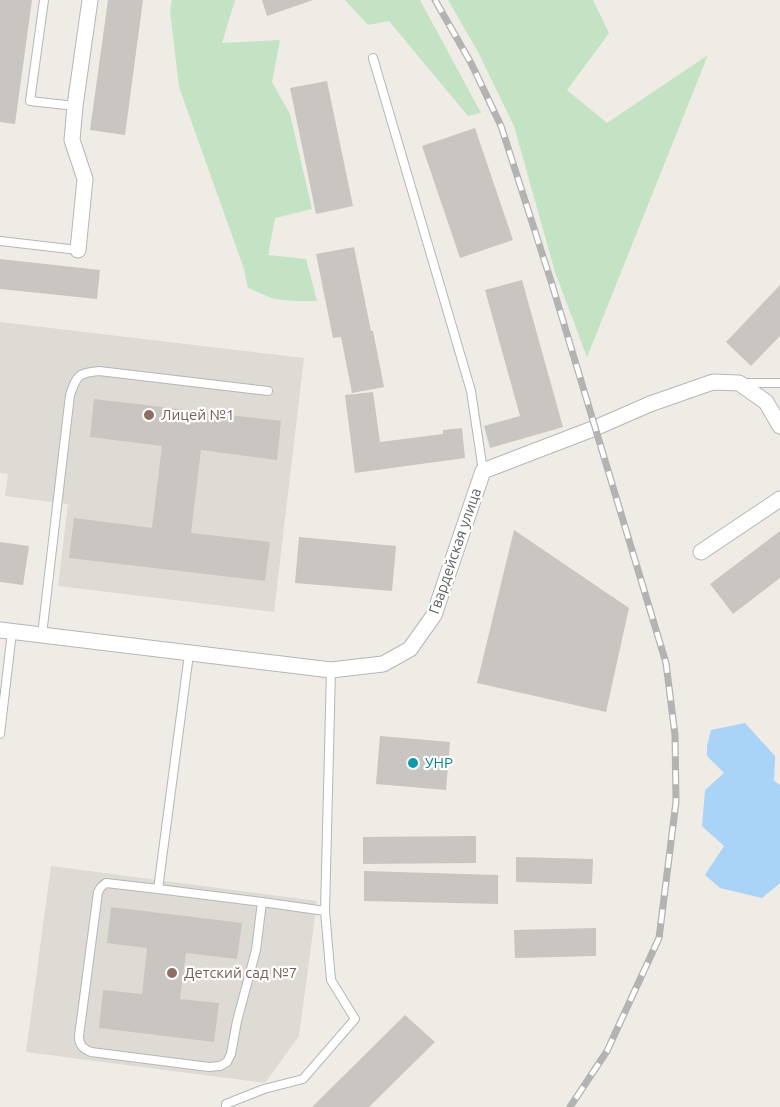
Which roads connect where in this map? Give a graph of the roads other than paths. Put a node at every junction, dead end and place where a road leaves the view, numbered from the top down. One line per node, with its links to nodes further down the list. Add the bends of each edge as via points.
1 (44, 0): 4 (lane, via 30,100)
2 (90, 0): 4 (street)
3 (373, 58): 11 (lane, via 471,391)
4 (75, 106): 6 (street, via 72,140 85,179)
5 (0, 241): 6 (lane)
6 (78, 250)
7 (780, 382): 8 (lane)
8 (739, 383): 10 (street, via 766,402); 11 (street, Гвардейская улица, via 712,382)
9 (268, 391): 15 (lane, via 99,371 85,372 76,379 70,395)
10 (780, 426)
11 (483, 471): 17 (street, Гвардейская улица, via 434,615 410,649 383,664)
12 (780, 500): 13 (street)
13 (701, 552)
14 (6, 631): 15 (street, Гвардейская улица); 18 (lane)
15 (42, 636): 16 (street, Гвардейская улица)
16 (189, 654): 17 (street, Гвардейская улица); 19 (lane)
17 (331, 670): 21 (lane)
18 (0, 734)
19 (158, 889): 20 (lane); 20 (lane, via 106,883 98,892 79,1036 83,1049 209,1067 227,1062 256,950)
20 (262, 902): 21 (lane)
21 (325, 911): 22 (lane, via 331,980 356,1019 303,1079 264,1089)
22 (226, 1107)

